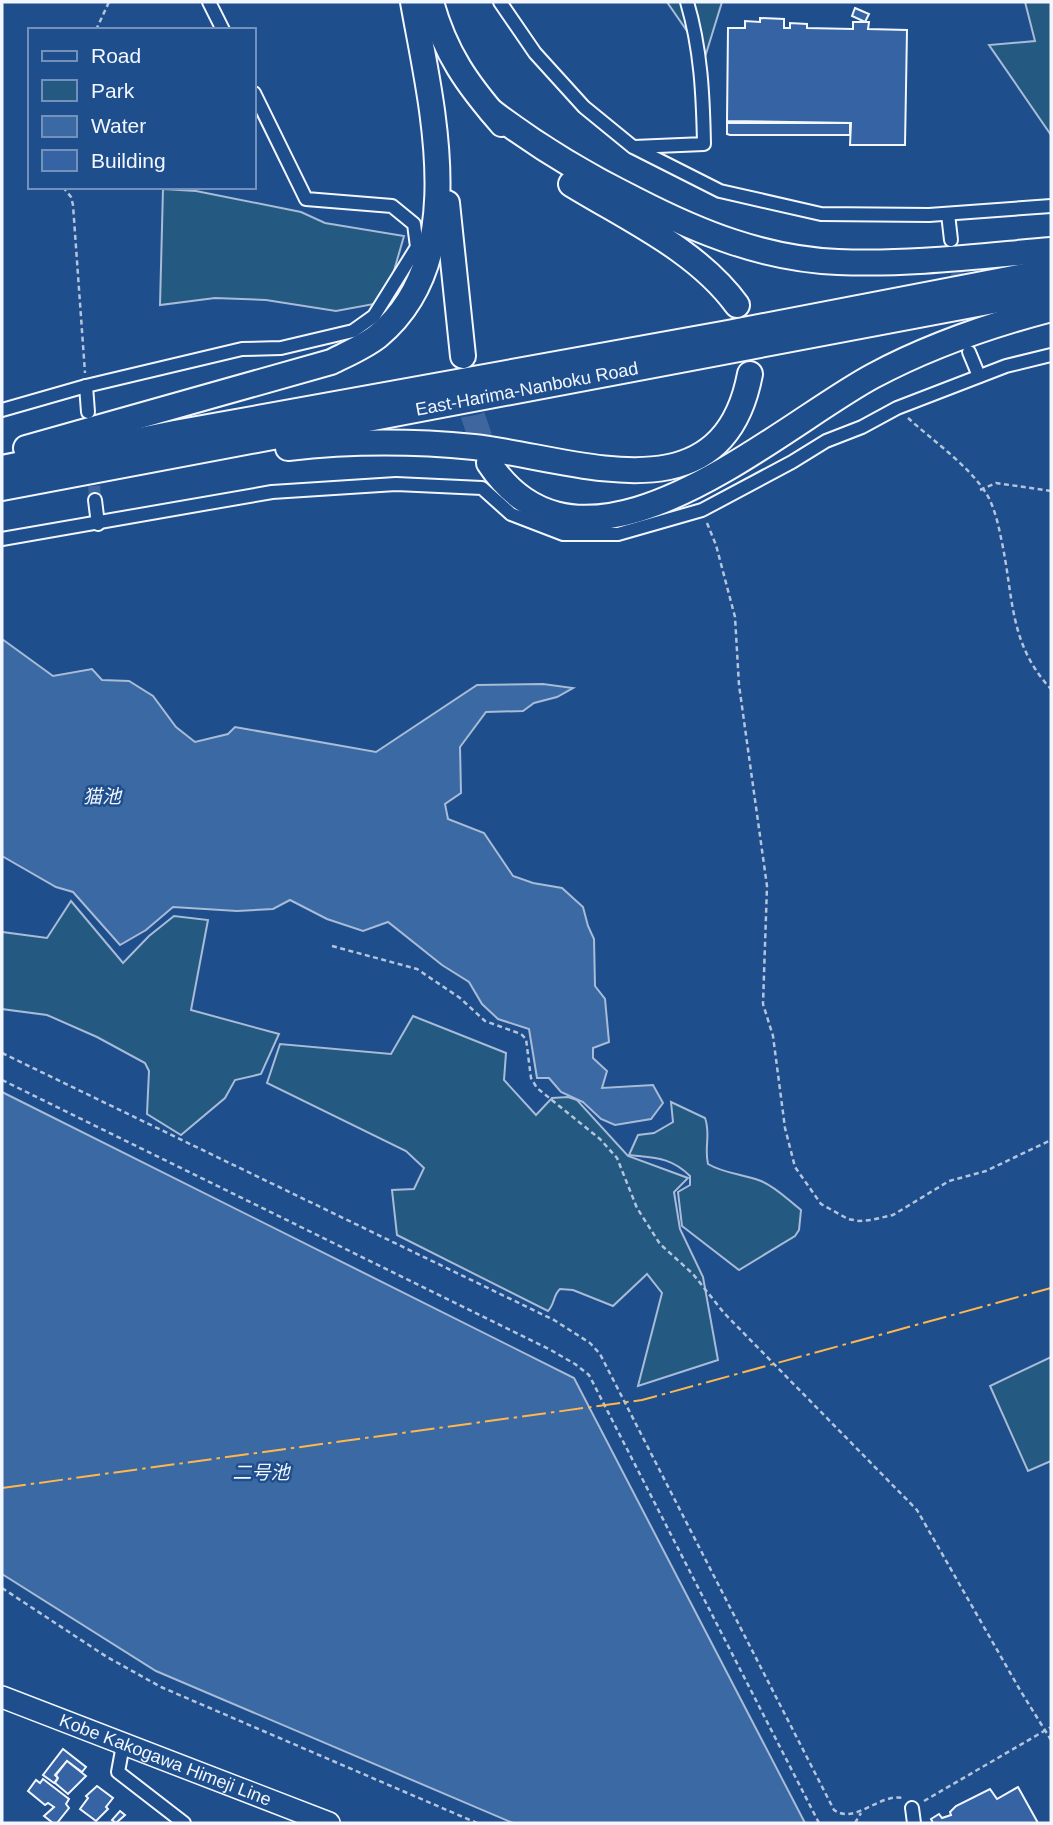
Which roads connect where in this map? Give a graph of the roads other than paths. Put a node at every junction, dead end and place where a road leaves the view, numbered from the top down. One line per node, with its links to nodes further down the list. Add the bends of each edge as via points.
1 (209, 2): 6 (street)
2 (413, 2): 9 (highway)
3 (431, 2): 8 (highway, via 457,68)
4 (500, 2): 10 (street, via 535,53 584,107)
5 (687, 2): 10 (street, via 698,47 704,144)
6 (222, 28)
7 (256, 97): 24 (street, via 306,199 392,206 414,224 417,247 374,316 353,331 281,348 242,349)
8 (491, 111): 14 (highway, via 596,180 709,235 773,254 876,262); 17 (highway, via 548,167 693,260)
9 (433, 116): 21 (highway, via 450,222); 27 (highway, via 437,216 432,244 414,293 378,335 340,358 304,371)
10 (633, 147): 12 (street, via 719,191 821,214)
11 (1051, 206): 12 (street)
12 (948, 214): 13 (street)
13 (951, 240)
14 (1051, 250)
15 (1051, 271): 29 (highway, East-Harima-Nanboku Road)
16 (1051, 290): 30 (highway, East-Harima-Nanboku Road)
17 (737, 304)
18 (1051, 309): 28 (highway, via 987,327 876,375 723,472 673,497 625,513 576,517 552,512 512,491)
19 (969, 352): 23 (street)
20 (1051, 355): 23 (street)
21 (463, 356)
22 (750, 374): 31 (highway, via 741,410 730,428 702,455 670,469 613,470 432,444 337,443)
23 (979, 376): 33 (street, via 826,441 702,510 618,534 563,534 511,513 482,488 396,484 272,492)
24 (86, 386): 25 (street); 26 (street)
25 (2, 410)
26 (88, 412)
27 (2, 456)
28 (489, 463)
29 (2, 468)
30 (2, 488)
31 (2, 494)
32 (95, 500): 33 (street)
33 (98, 524): 34 (street)
34 (2, 539)
35 (2, 1697): 36 (main road, Kobe Kakogawa Himeji Line)
36 (123, 1745): 38 (street, via 118,1772); 39 (main road, Kobe Kakogawa Himeji Line)
37 (912, 1808): 40 (street)
38 (184, 1823)
39 (329, 1823)
40 (914, 1823)

